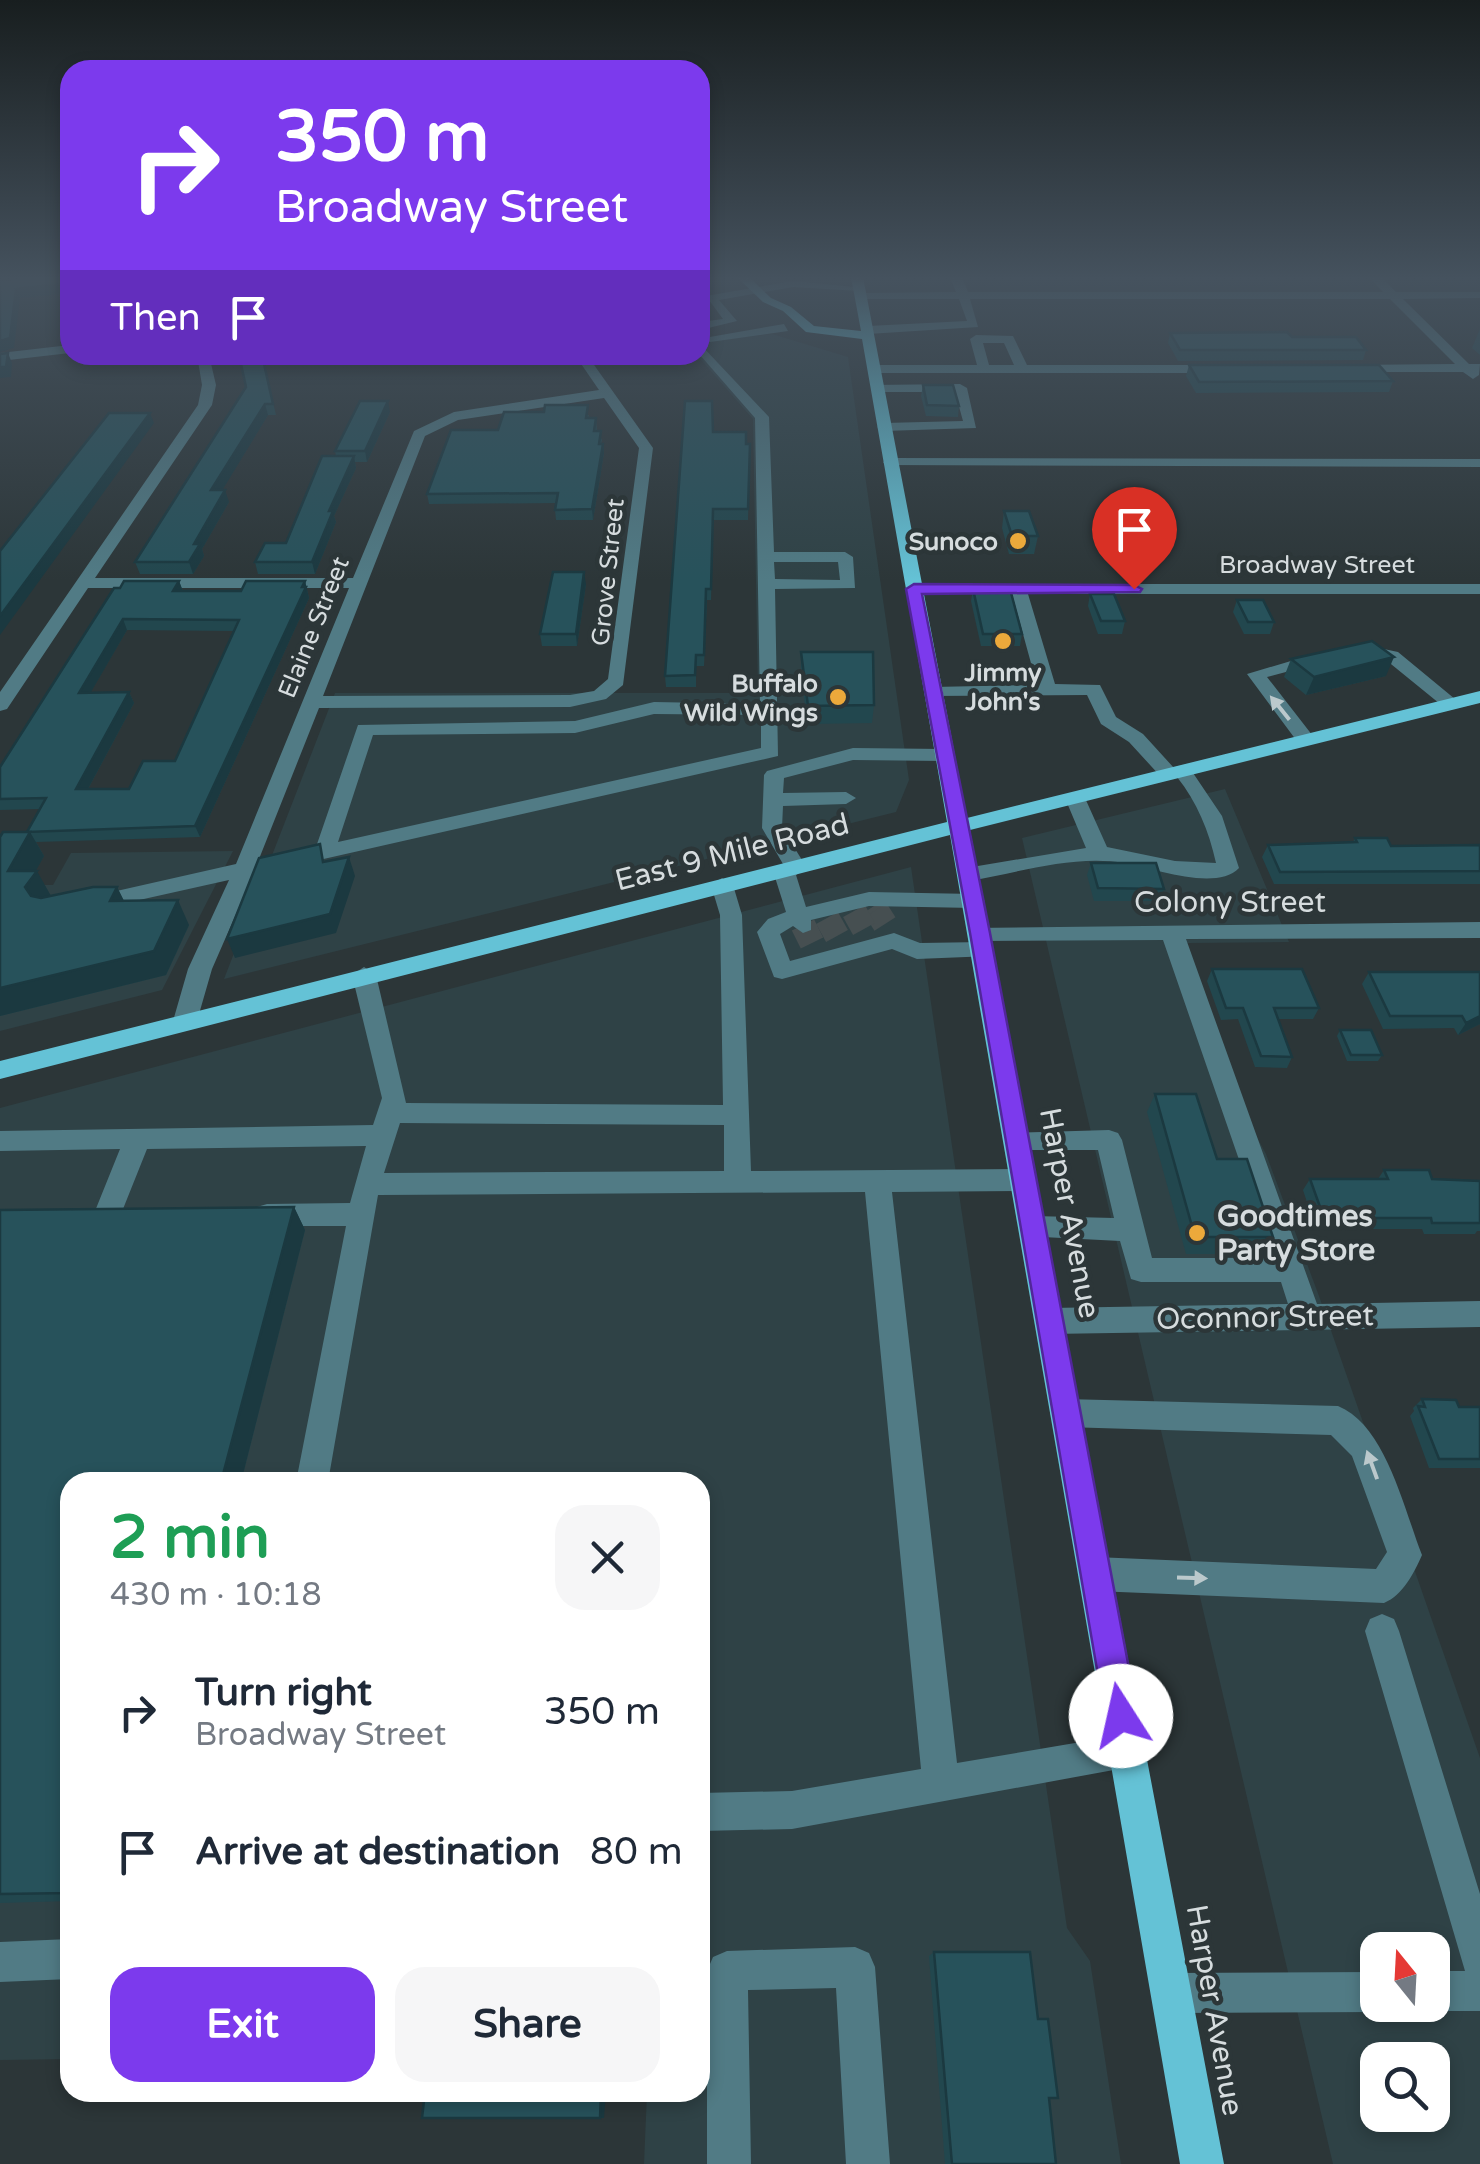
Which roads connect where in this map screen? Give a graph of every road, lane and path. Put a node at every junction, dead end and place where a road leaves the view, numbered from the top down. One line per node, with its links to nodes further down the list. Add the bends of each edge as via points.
1 (208, 378): 12 (street, via 205,406)
2 (597, 378): 6 (street, Grove Street)
3 (727, 378): 10 (street, via 762,416)
4 (875, 378): 5 (main road, Harper Avenue)
5 (877, 388): 7 (main road, Harper Avenue); 7 (street, via 960,388 970,425)
6 (608, 394): 11 (street, Elaine Street, via 454,416 422,430); 20 (street, Grove Street, via 646,448 622,666 612,687 570,701)
7 (884, 426): 8 (main road, Harper Avenue)
8 (890, 462): 9 (street); 15 (main road, Harper Avenue)
9 (1480, 462)
10 (766, 557): 13 (street); 13 (street, via 845,557 849,585)
11 (357, 582): 12 (street); 20 (street, Elaine Street)
12 (85, 583): 22 (street)
13 (766, 584): 23 (street)
14 (1480, 588): 16 (street, Broadway Street)
15 (914, 589): 16 (street, Broadway Street); 18 (main road, Harper Avenue)
16 (1019, 590): 17 (street)
17 (1048, 690): 18 (street); 26 (street, via 1094,689 1108,720)
18 (932, 692): 25 (main road, Harper Avenue)
19 (1480, 697): 21 (main road, East 9 Mile Road)
20 (310, 702): 34 (street, Elaine Street)
21 (1452, 704): 24 (main road, East 9 Mile Road); 24 (street, one-way to 21, via 1256,674 1371,649 1392,656)
22 (0, 705)
23 (770, 710): 31 (street, via 771,752); 31 (street, via 654,708 575,728 365,728)
24 (1306, 740): 26 (main road, East 9 Mile Road)
25 (944, 755): 29 (street, via 853,754 774,775); 30 (main road, Harper Avenue)
26 (1175, 773): 28 (main road, East 9 Mile Road); 32 (street, via 1199,790 1220,832 1228,868 1166,869)
27 (846, 798): 29 (street)
28 (1074, 798): 30 (main road, East 9 Mile Road); 32 (street)
29 (773, 800): 33 (street, via 772,828)
30 (958, 827): 33 (main road, East 9 Mile Road); 35 (main road, Harper Avenue)
31 (326, 853): 34 (street)
32 (1099, 854): 35 (street)
33 (790, 869): 36 (main road, East 9 Mile Road); 43 (street)
34 (244, 871): 38 (street); 46 (street, Elaine Street)
35 (968, 874): 37 (main road, Harper Avenue)
36 (722, 885): 45 (main road, East 9 Mile Road); 48 (street, via 732,914)
37 (974, 901): 39 (street); 44 (main road, Harper Avenue)
38 (73, 908)
39 (871, 920): 40 (street); 40 (street); 44 (street, Colony Street, via 918,951)
40 (833, 930): 43 (street); 43 (street)
41 (1480, 930): 42 (street, Colony Street)
42 (1172, 932): 44 (street, Colony Street); 64 (street)
43 (808, 936)
44 (982, 941): 51 (main road, Harper Avenue)
45 (364, 975): 46 (main road, East 9 Mile Road); 49 (street, via 396,1098)
46 (185, 1020): 47 (main road, East 9 Mile Road)
47 (0, 1070)
48 (734, 1115): 49 (street); 55 (street)
49 (387, 1124): 50 (street); 56 (street)
50 (138, 1138): 52 (street); 60 (street)
51 (1016, 1140): 54 (main road, Harper Avenue); 63 (street, via 1109,1140)
52 (0, 1141)
53 (877, 1180): 54 (street); 55 (street); 73 (street)
54 (1024, 1180): 62 (main road, Harper Avenue)
55 (738, 1182): 56 (street)
56 (367, 1184): 57 (street)
57 (362, 1214): 58 (street); 69 (street)
58 (244, 1215)
59 (71, 1216): 60 (street)
60 (106, 1216): 61 (street)
61 (146, 1216)
62 (1033, 1228): 63 (street); 67 (main road, Harper Avenue)
63 (1131, 1230): 64 (street, via 1141,1270)
64 (1292, 1270): 66 (street)
65 (1480, 1314): 66 (street, Oconnor Street)
66 (1307, 1316): 67 (street, Oconnor Street)
67 (1050, 1320): 68 (main road, Harper Avenue)
68 (1066, 1413): 70 (main road, Harper Avenue); 70 (street, one-way to 68, via 1384,1586 1405,1555 1364,1446 1338,1421)
69 (314, 1472)
70 (1095, 1574): 72 (main road, Harper Avenue)
71 (1382, 1631): 76 (street)
72 (1128, 1752): 73 (street); 81 (main road, Harper Avenue)
73 (942, 1784): 74 (street, via 792,1810)
74 (710, 1812)
75 (60, 1959): 77 (street)
76 (1480, 1959)
77 (0, 1962)
78 (1480, 1991): 80 (street)
79 (1360, 1992): 81 (street)
80 (1450, 1992)
81 (1171, 1993): 84 (main road, Harper Avenue)
82 (729, 2164): 83 (street, via 727,1970 855,1967)
83 (868, 2164)
84 (1202, 2164)

